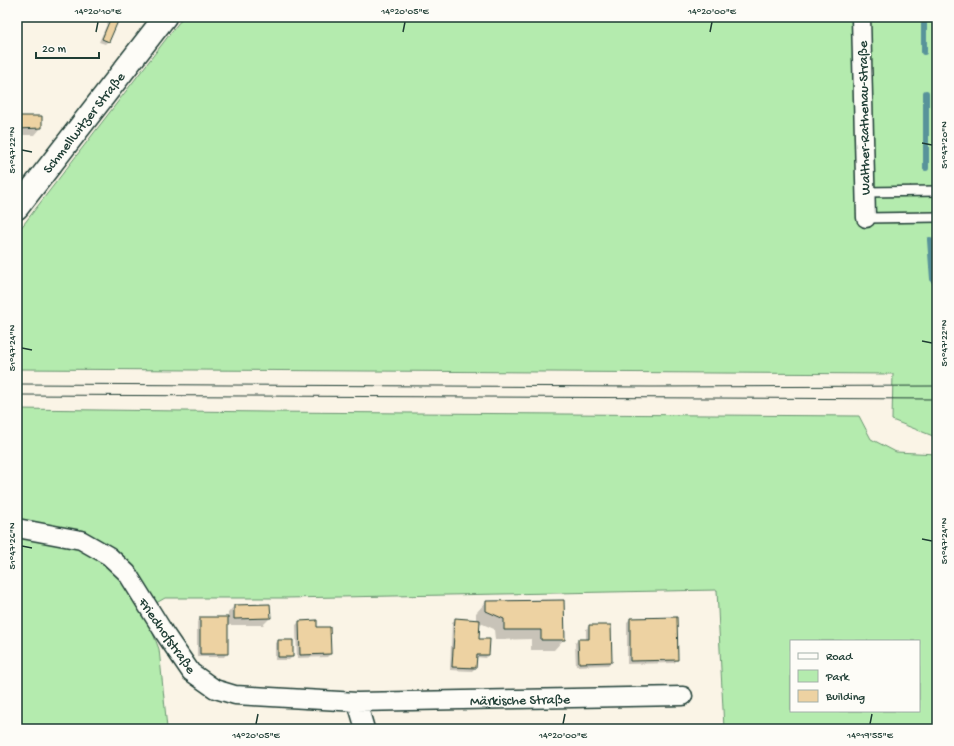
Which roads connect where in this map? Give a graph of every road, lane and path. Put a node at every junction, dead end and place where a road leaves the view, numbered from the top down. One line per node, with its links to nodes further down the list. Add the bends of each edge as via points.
1 (165, 17): 5 (street, Schmellwitzer Straße)
2 (861, 17): 4 (street, Walther-Rathenau-Straße)
3 (937, 191): 4 (lane)
4 (865, 192): 7 (street, Walther-Rathenau-Straße)
5 (17, 208)
6 (937, 217): 7 (lane)
7 (866, 218)
8 (17, 528): 10 (street, Friedhofstraße, via 81,540 109,556 127,573 191,672 215,689 236,695)
9 (683, 696): 10 (street, Märkische Straße)
10 (357, 702): 11 (street)
11 (365, 729)

